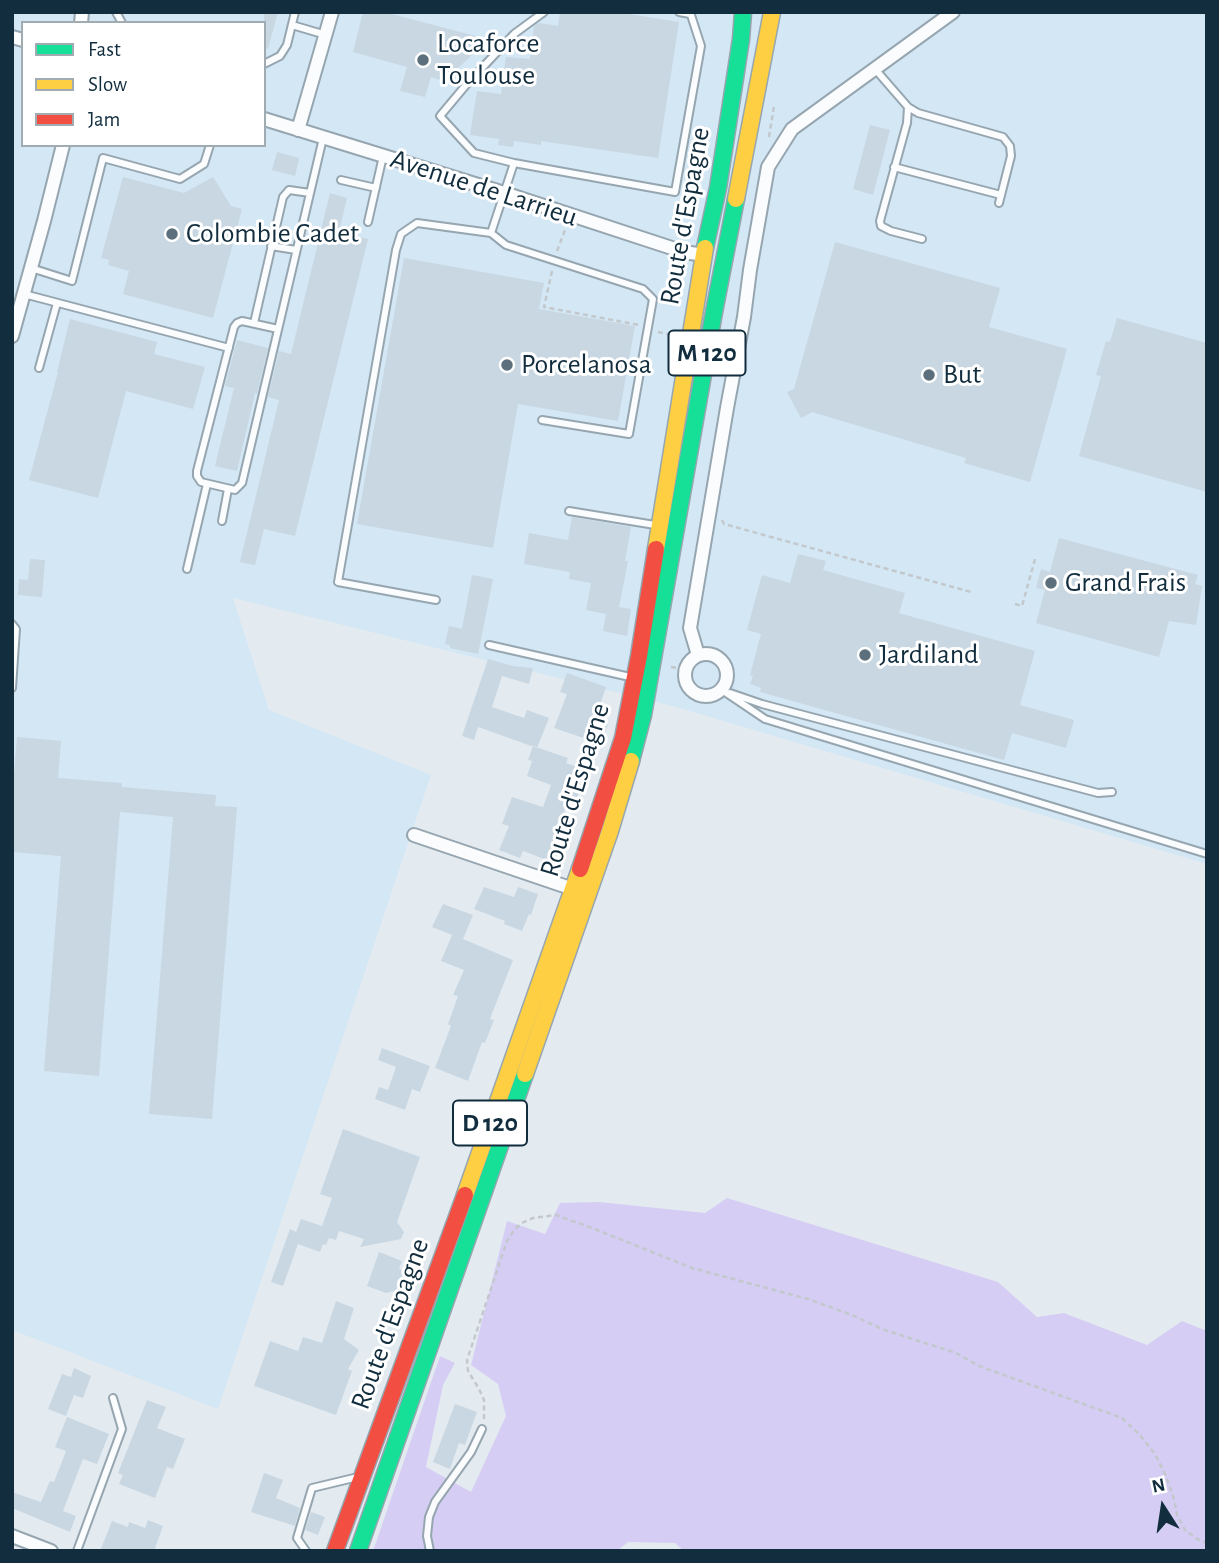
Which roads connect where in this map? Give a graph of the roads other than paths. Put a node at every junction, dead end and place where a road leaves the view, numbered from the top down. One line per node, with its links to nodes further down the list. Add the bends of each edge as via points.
1 (295, 12): 9 (lane)
2 (332, 12): 10 (street)
3 (544, 12): 20 (lane, via 514,34 440,116 474,153)
4 (679, 12): 8 (lane)
5 (743, 12): 33 (main road, Route d'Espagne / M 120)
6 (772, 12): 54 (main road, Route d'Espagne / M 120)
7 (953, 12): 12 (street)
8 (690, 13): 20 (lane, via 701,46 675,192)
9 (292, 25): 10 (lane); 11 (lane, via 280,56)
10 (326, 35): 15 (street)
11 (266, 63)
12 (875, 69): 13 (lane); 52 (street, via 792,129 768,167 690,628)
13 (908, 107): 21 (lane); 26 (lane, via 1003,137 1011,156)
14 (266, 120): 15 (street, Avenue de Larrieu)
15 (298, 130): 16 (street, Avenue de Larrieu)
16 (323, 138): 19 (street, Avenue de Larrieu); 24 (lane)
17 (62, 147): 34 (street)
18 (209, 147): 34 (lane, via 204,164 180,179 103,158 72,281)
19 (383, 156): 23 (lane); 25 (street, Avenue de Larrieu)
20 (514, 163): 25 (lane)
21 (894, 167): 26 (lane); 30 (lane, via 881,226)
22 (341, 180): 23 (lane)
23 (376, 188): 28 (lane)
24 (310, 193): 31 (lane, via 285,193); 32 (lane)
25 (504, 193): 29 (lane); 33 (street, Avenue de Larrieu)
26 (1001, 195): 27 (lane)
27 (999, 203)
28 (368, 222)
29 (491, 233): 42 (lane, via 506,245 643,289 653,299 628,434); 49 (lane, via 417,223 401,234 338,582)
30 (922, 239)
31 (271, 246): 32 (lane); 37 (lane)
32 (296, 250): 38 (lane)
33 (704, 255): 47 (main road, Route d'Espagne / M 120)
34 (31, 268): 35 (street)
35 (24, 294): 36 (lane); 39 (street)
36 (57, 303): 40 (lane); 41 (lane)
37 (254, 323): 38 (lane); 40 (lane, via 237,323)
38 (278, 328): 44 (lane, via 242,483 235,490)
39 (12, 336)
40 (229, 348): 43 (lane, via 197,471 199,480)
41 (39, 368)
42 (542, 420)
43 (207, 484): 44 (lane); 48 (lane)
44 (228, 489): 46 (lane)
45 (569, 511): 47 (lane)
46 (222, 521)
47 (660, 526): 54 (main road, Route d'Espagne / M 120)
48 (187, 569)
49 (436, 600)
50 (12, 624): 53 (lane, via 16,629)
51 (489, 645): 54 (lane)
52 (698, 655): 55 (street, via 714,655 726,666); 55 (street, via 685,669 688,688 704,697)
53 (12, 688)
54 (638, 688): 59 (main road, Route d'Espagne / D 120, via 643,715 626,782)
55 (722, 690): 56 (lane, via 1098,793); 58 (lane, via 765,719)
56 (1112, 792)
57 (414, 835): 59 (street)
58 (1207, 854)
59 (581, 891): 62 (main road, Route d'Espagne / D 120); 68 (main road, Route d'Espagne / D 120)
60 (113, 1398): 65 (lane, via 122,1429)
61 (482, 1429): 69 (lane, via 435,1502 427,1536)
62 (363, 1475): 66 (lane, via 312,1488 296,1538); 67 (main road, Route d'Espagne / D 120)
63 (12, 1536): 64 (street)
64 (51, 1551)
65 (77, 1551)
66 (306, 1551)
67 (335, 1551)
68 (358, 1551)
69 (430, 1551)

